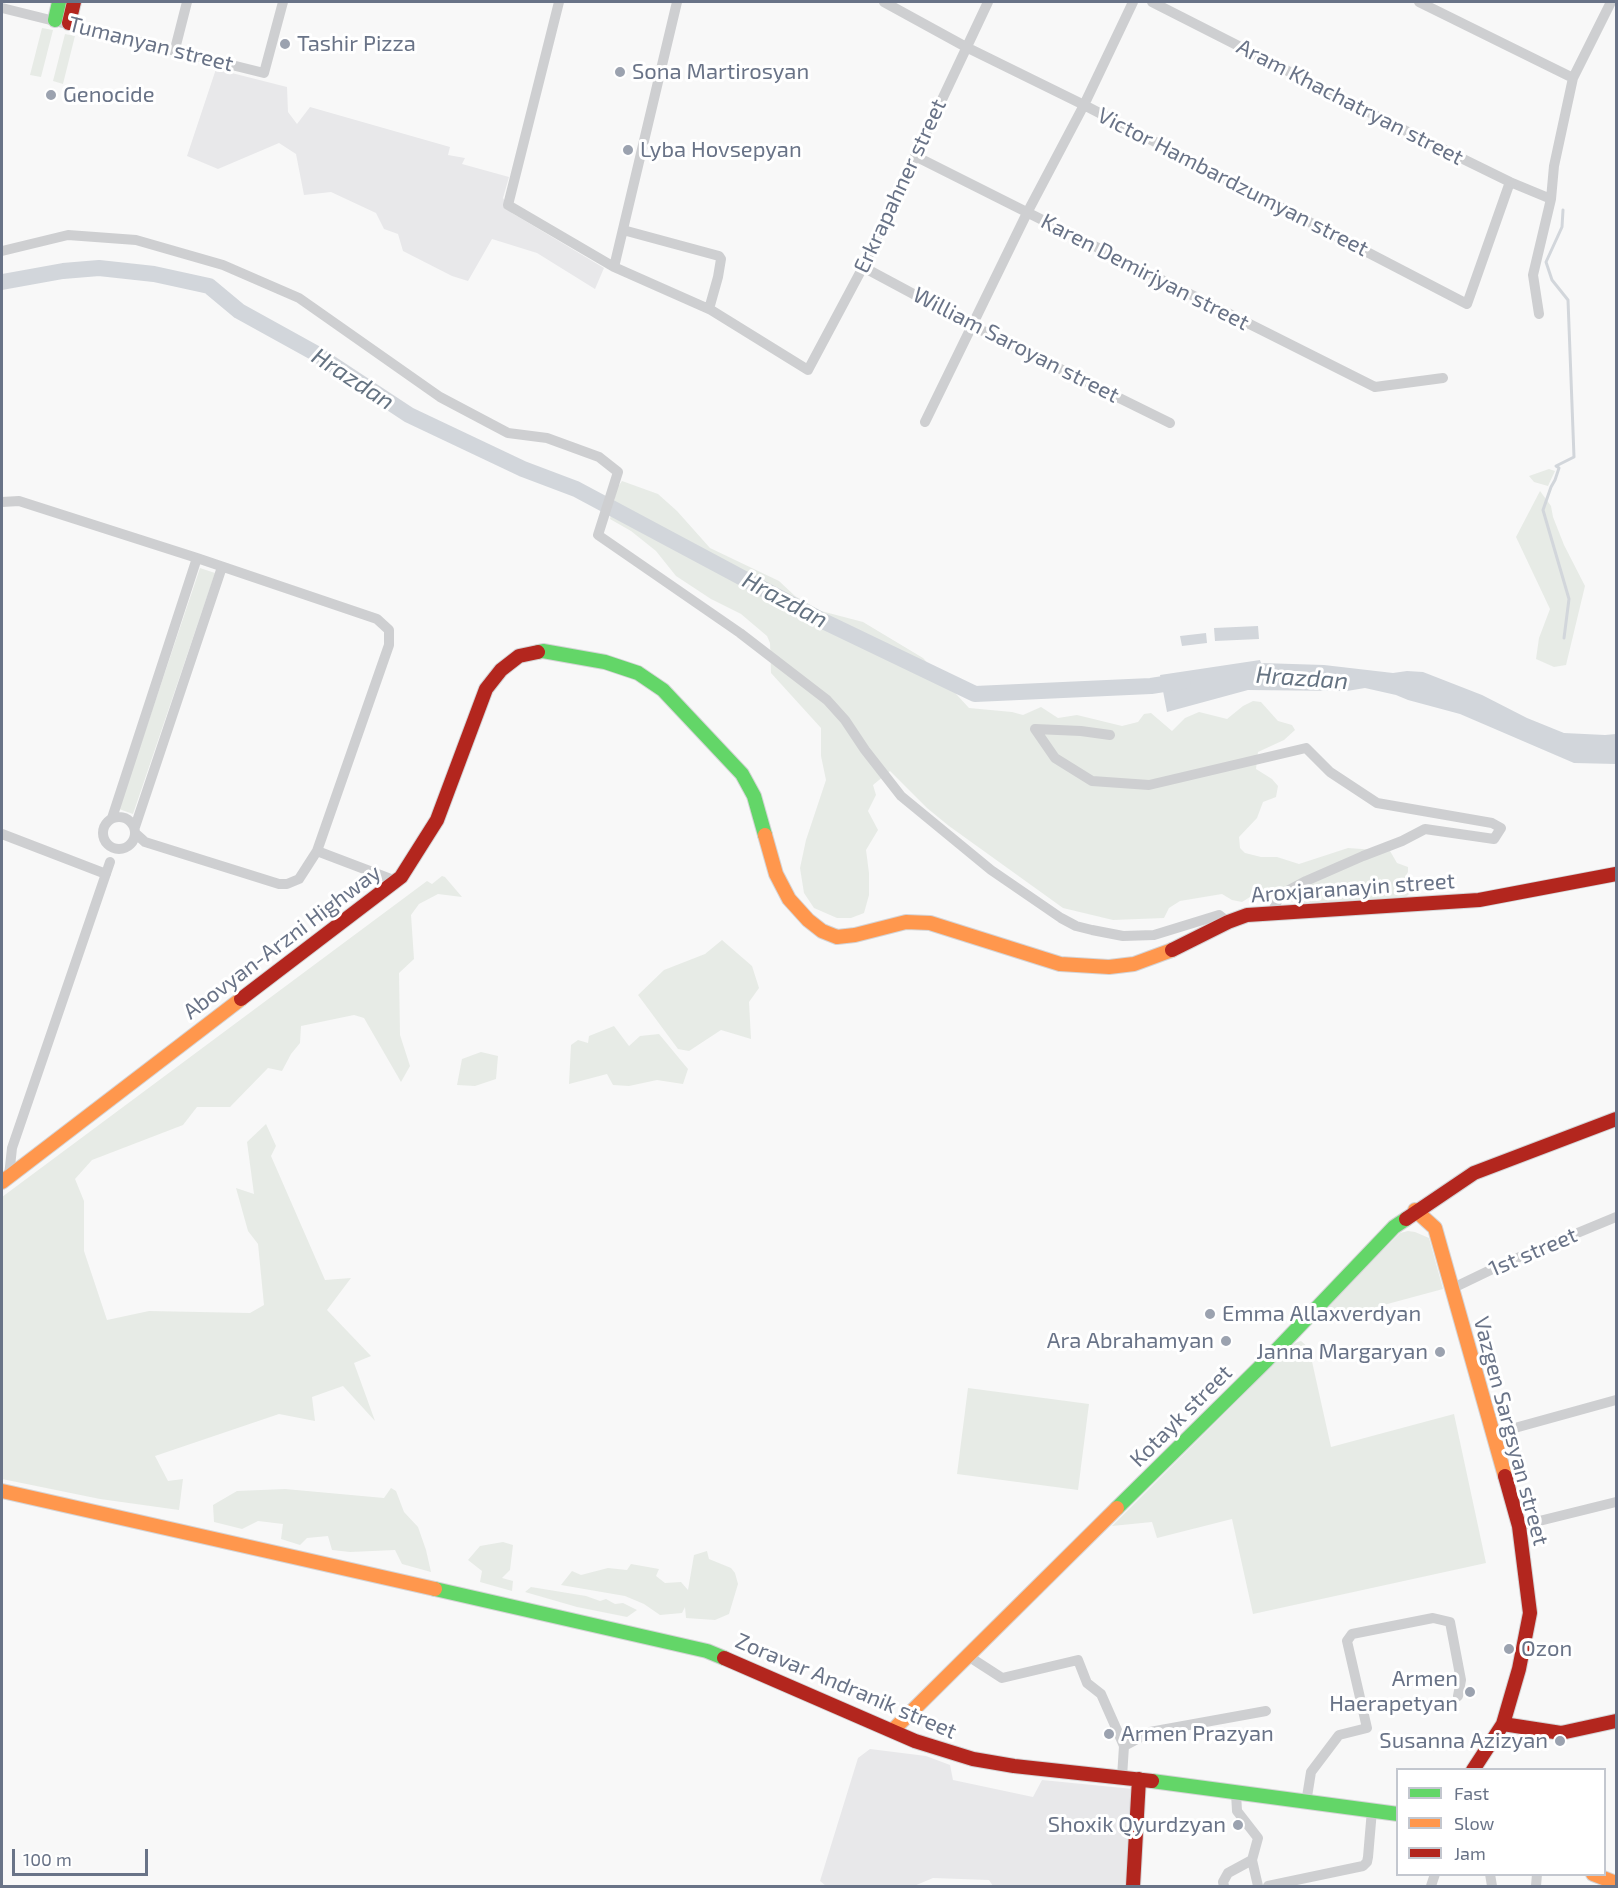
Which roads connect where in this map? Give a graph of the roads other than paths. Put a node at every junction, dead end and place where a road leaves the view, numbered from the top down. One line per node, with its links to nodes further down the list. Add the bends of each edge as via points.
1 (59, 2): 14 (street)
2 (74, 2): 15 (street)
3 (187, 2): 17 (street)
4 (283, 2): 17 (street, Tumanyan street, via 264,73)
5 (559, 2): 26 (street, via 508,205)
6 (677, 2): 24 (street)
7 (884, 2): 16 (street, Victor Hambardzumyan street)
8 (988, 2): 16 (street, Erkrapahner street)
9 (1133, 2): 19 (street)
10 (1152, 2): 21 (street, Aram Khachatryan street)
11 (1419, 2): 18 (street)
12 (1611, 2): 18 (street)
13 (2, 8): 14 (street, Tumanyan street)
14 (55, 20): 15 (street, Tumanyan street)
15 (69, 23): 17 (street, Tumanyan street)
16 (966, 46): 19 (street, Victor Hambardzumyan street); 20 (street, Erkrapahner street)
17 (175, 49)
18 (1573, 78): 22 (street)
19 (1084, 105): 21 (street, Victor Hambardzumyan street, via 1467,304); 23 (street)
20 (915, 156): 23 (street, Karen Demirjyan street); 27 (street, Erkrapahner street)
21 (1510, 182): 22 (street, Aram Khachatryan street)
22 (1551, 199): 29 (street, via 1533,275)
23 (1027, 213): 30 (street); 31 (street, Karen Demirjyan street, via 1375,387)
24 (622, 230): 26 (street); 28 (street, via 719,256 722,259)
25 (2, 251): 48 (street, via 68,235 136,240 223,265 299,298 440,397 508,433 547,438 599,457 618,472 598,535 740,633 827,700 901,796 991,870 1061,918 1092,930 1123,936 1154,935 1219,915)
26 (614, 267): 28 (street)
27 (863, 267): 28 (street, Erkrapahner street, via 808,370); 30 (street, William Saroyan street)
28 (709, 309)
29 (1539, 314)
30 (973, 326): 32 (street); 33 (street, William Saroyan street)
31 (1443, 378)
32 (925, 422)
33 (1170, 423)
34 (2, 502): 35 (street, via 18,501)
35 (197, 558): 36 (street); 39 (street)
36 (222, 567): 41 (street); 42 (street, via 376,619 389,630 389,645)
37 (1110, 735): 47 (street, via 1035,729 1055,758 1092,781 1149,785 1306,748 1330,772 1377,803 1492,823 1501,828 1494,840 1425,829 1280,895)
38 (742, 774): 46 (street, Abovyan-Arzni Highway, via 663,690 638,673 605,662 543,651 519,656 486,689 437,820); 48 (street, Aroxjaranayin street, via 754,796 776,874 789,899 808,920 837,937 906,922 930,923 1060,964 1109,967 1134,964 1179,947)
39 (112, 818): 41 (street, via 126,818); 41 (street, via 104,828 105,841 115,849 122,849)
40 (2, 834): 44 (street)
41 (134, 834): 42 (street, via 145,842 279,884 299,879)
42 (317, 851): 46 (street)
43 (110, 862): 44 (street)
44 (106, 874): 50 (street, via 12,1148)
45 (1617, 874): 47 (street, Aroxjaranayin street, via 1479,900)
46 (396, 881): 50 (street, Abovyan-Arzni Highway)
47 (1272, 913): 48 (street, Aroxjaranayin street)
48 (1228, 921)
49 (1617, 1119): 51 (street, Kotayk street, via 1474,1173)
50 (5, 1179)
51 (1415, 1210): 53 (street, Vazgen Sargsyan street, via 1435,1228); 59 (street, Kotayk street)
52 (1617, 1217): 53 (street, 1st street)
53 (1451, 1290): 55 (street, Vazgen Sargsyan street)
54 (1617, 1401): 55 (street)
55 (1493, 1434): 58 (street, Vazgen Sargsyan street)
56 (2, 1491): 64 (street, Zoravar Andranik street, via 706,1651)
57 (1617, 1502): 58 (street)
58 (1519, 1526): 63 (street, Vazgen Sargsyan street, via 1530,1613)
59 (968, 1656): 64 (street, Kotayk street); 65 (street, via 1002,1678 1078,1660 1087,1683 1101,1694)
60 (1458, 1696): 70 (street, via 1461,1680 1450,1622 1433,1618 1352,1634 1347,1641 1366,1728 1339,1735 1311,1772)
61 (1266, 1711): 65 (street, via 1150,1732)
62 (1617, 1721): 63 (street, via 1561,1733)
63 (1503, 1724): 66 (street, Vazgen Sargsyan street)
64 (893, 1730): 67 (street, Zoravar Andranik street, via 973,1759)
65 (1124, 1746): 67 (street)
66 (1474, 1768)
67 (1122, 1777): 68 (street, Zoravar Andranik street)
68 (1139, 1779): 69 (street, Zoravar Andranik street); 76 (street)
69 (1236, 1793): 70 (street, Zoravar Andranik street); 73 (street, via 1237,1811 1258,1838)
70 (1306, 1803): 71 (street, Zoravar Andranik street)
71 (1372, 1810): 72 (street, Zoravar Andranik street); 79 (street, via 1368,1857 1362,1866)
72 (1396, 1814)
73 (1252, 1860): 77 (street, via 1228,1873); 78 (street)
74 (1595, 1876): 75 (street)
75 (1615, 1884)
76 (1133, 1887)
77 (1224, 1887)
78 (1258, 1887)
79 (1268, 1887)

